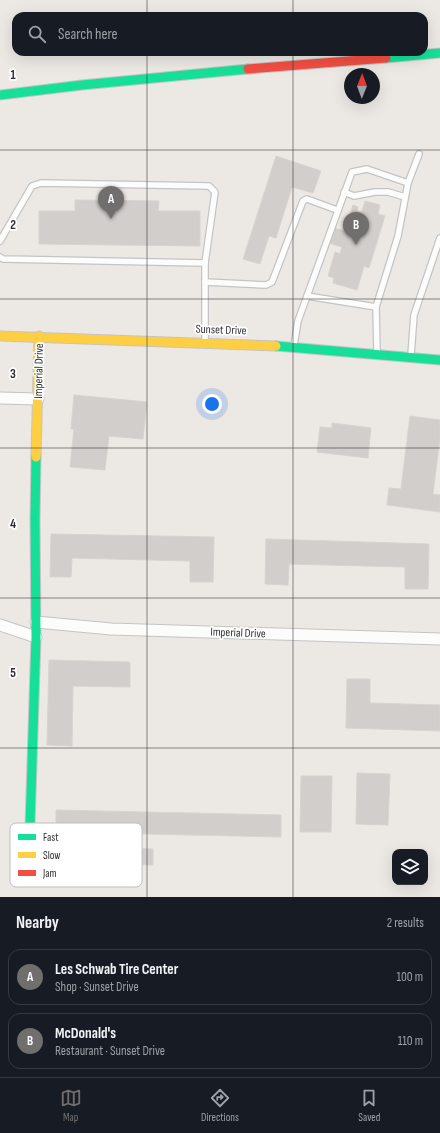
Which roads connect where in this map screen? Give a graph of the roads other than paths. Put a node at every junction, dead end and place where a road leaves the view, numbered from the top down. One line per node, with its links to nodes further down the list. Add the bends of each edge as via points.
1 (440, 52): 2 (main road)
2 (428, 53)
3 (394, 56): 4 (main road, via 220,71)
4 (0, 95)
5 (419, 154): 6 (lane)
6 (408, 183): 7 (lane, via 367,169 352,172); 8 (lane)
7 (344, 192): 8 (lane, via 354,196 388,192); 9 (lane)
8 (405, 197): 16 (lane, via 398,236)
9 (337, 210): 14 (lane, via 303,201 272,282 266,285); 15 (lane)
10 (440, 238): 22 (lane, via 414,315)
11 (0, 241): 13 (lane, via 32,186 41,183 209,186 215,192)
12 (0, 257): 13 (lane)
13 (204, 263): 14 (lane)
14 (205, 282): 19 (lane)
15 (307, 296): 16 (lane); 20 (lane, via 298,320)
16 (376, 307): 21 (lane)
17 (0, 336): 18 (main road, Sunset Drive)
18 (39, 336): 19 (main road, Sunset Drive); 25 (main road, Imperial Drive)
19 (205, 342): 20 (main road, Sunset Drive)
20 (294, 347): 21 (main road, Sunset Drive)
21 (377, 354): 22 (main road, Sunset Drive)
22 (411, 358): 23 (main road, Sunset Drive)
23 (440, 360)
24 (0, 398): 25 (street)
25 (38, 399): 26 (main road, Imperial Drive)
26 (36, 622): 28 (main road, Imperial Drive); 29 (street, Imperial Drive, via 111,629)
27 (0, 625): 28 (street)
28 (36, 637): 30 (main road, Imperial Drive)
29 (440, 639)
30 (30, 823)

